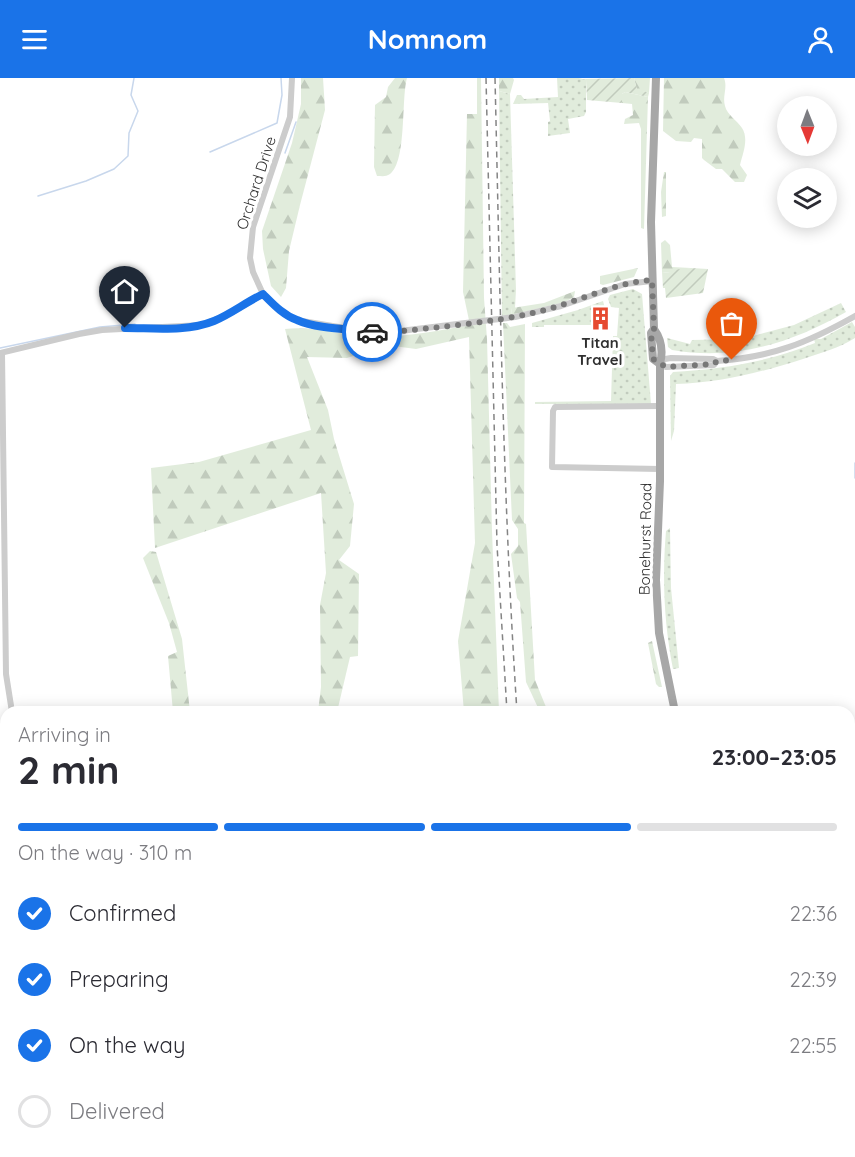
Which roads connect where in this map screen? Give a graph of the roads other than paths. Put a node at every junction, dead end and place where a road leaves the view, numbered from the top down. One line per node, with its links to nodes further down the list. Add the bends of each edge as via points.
1 (292, 78): 4 (street, Orchard Drive, via 290,117 250,242 253,272)
2 (656, 78): 3 (main road, Bonehurst Road)
3 (652, 280): 4 (street, via 625,284 530,314 392,332 300,321 277,308); 7 (main road, Bonehurst Road, via 654,329 662,349)
4 (263, 294): 6 (street, via 202,325 102,330)
5 (855, 316): 7 (street, via 776,352 714,364)
6 (1, 353): 10 (street, via 6,674)
7 (660, 364): 8 (main road, Bonehurst Road)
8 (660, 406): 9 (main road, Bonehurst Road); 9 (street, via 555,407 552,467)
9 (660, 469): 11 (main road, Bonehurst Road, via 658,623)
10 (11, 706)
11 (674, 706)

